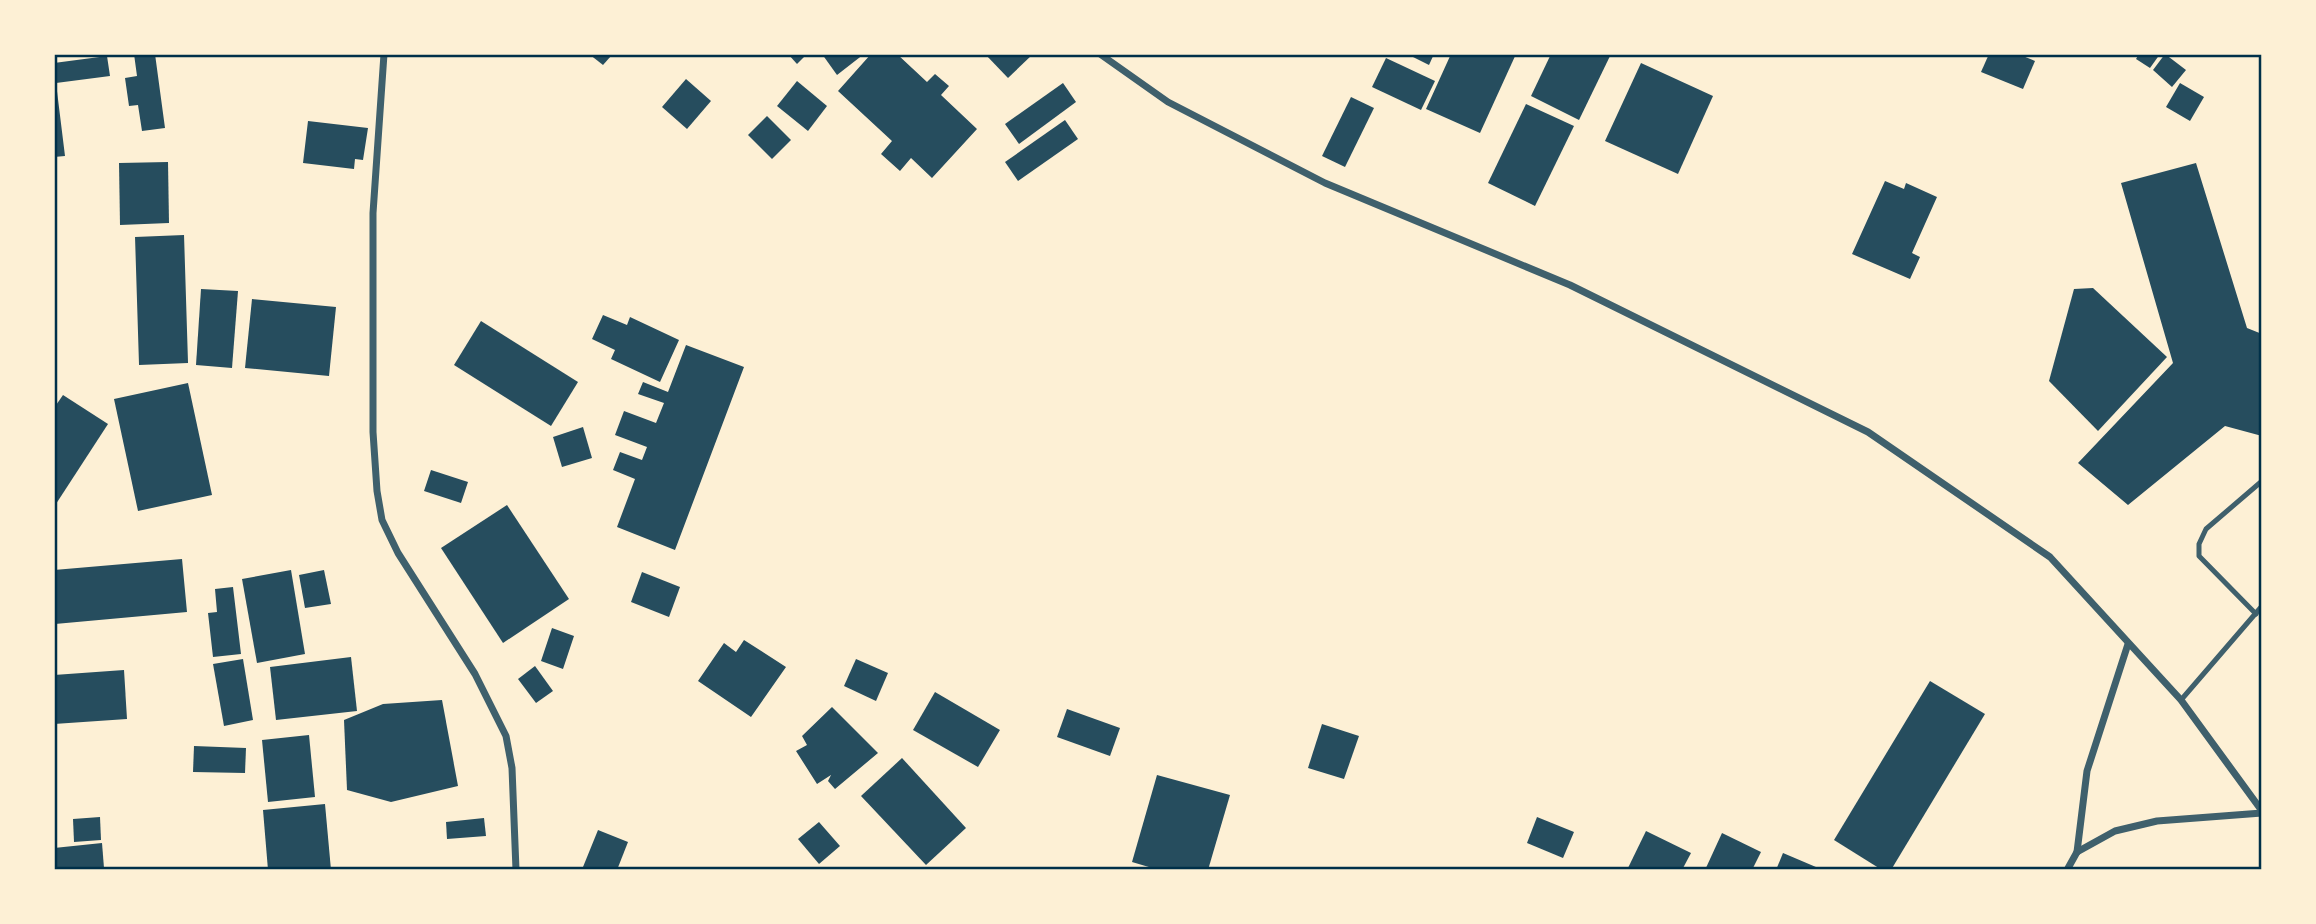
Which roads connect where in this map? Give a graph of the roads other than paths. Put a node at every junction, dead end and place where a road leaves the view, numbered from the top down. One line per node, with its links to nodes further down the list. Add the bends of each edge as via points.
1 (384, 54): 10 (street, via 373,213 377,491 382,520 398,553 475,674 506,736 512,768)
2 (1100, 54): 6 (street, via 1168,102 1325,183 1570,285 1868,432 2050,557)
3 (2262, 481): 5 (lane, via 2206,529 2199,556)
4 (2262, 606): 5 (lane)
5 (2256, 614): 7 (lane)
6 (2128, 644): 7 (street); 9 (street, via 2087,771)
7 (2181, 700): 8 (street)
8 (2262, 812): 9 (street, via 2157,821 2115,831)
9 (2077, 852): 11 (street)
10 (516, 870)
11 (2067, 870)

